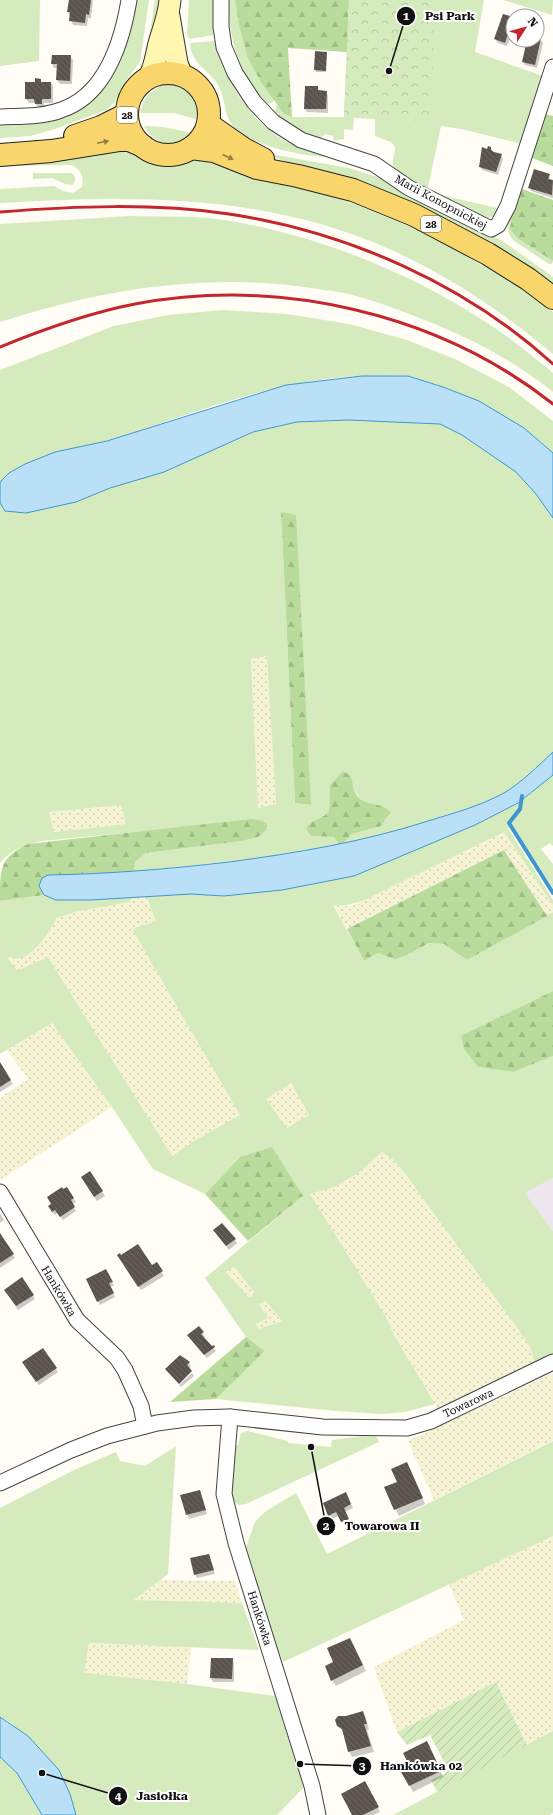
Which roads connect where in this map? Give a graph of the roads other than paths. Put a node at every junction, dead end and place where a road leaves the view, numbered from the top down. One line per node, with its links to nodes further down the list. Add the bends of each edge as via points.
1 (129, 0): 8 (street, via 116,47 101,79 80,101 47,114)
2 (221, 0): 4 (street, Marii Konopnickiej, via 224,47 242,86 263,113 297,138 374,164 409,188 486,227 494,228 498,225 508,206)
3 (169, 6): 5 (main road, via 177,63); 6 (main road, via 154,68)
4 (553, 67)
5 (181, 74): 6 (main road, via 165,73); 9 (main road, via 201,88 207,99)
6 (149, 77): 7 (main road, 28, via 133,92 128,102)
7 (127, 114): 10 (main road, 28, via 129,126); 12 (main road, 28)
8 (0, 117)
9 (208, 124): 11 (main road, via 199,142); 14 (main road, 28, via 244,149)
10 (143, 146): 11 (main road, 28, via 167,155); 12 (main road, 28, one-way to 10, via 120,140 129,140)
11 (191, 148): 14 (main road, 28, one-way to 14, via 214,151 257,168)
12 (37, 152): 13 (main road, 28)
13 (0, 155)
14 (298, 176): 15 (main road, 28, via 352,190 414,215 488,254)
15 (553, 298)
16 (0, 1192): 19 (street, Hankówka, via 77,1320 117,1358 125,1370 141,1406)
17 (553, 1362): 18 (street, Towarowa, via 431,1421 407,1428 323,1427)
18 (230, 1417): 19 (street, Towarowa, via 194,1418); 21 (street, Hankówka, via 224,1485 229,1518 312,1786)
19 (145, 1426): 20 (street, Towarowa, via 107,1436 71,1450)
20 (0, 1483)
21 (318, 1815)

